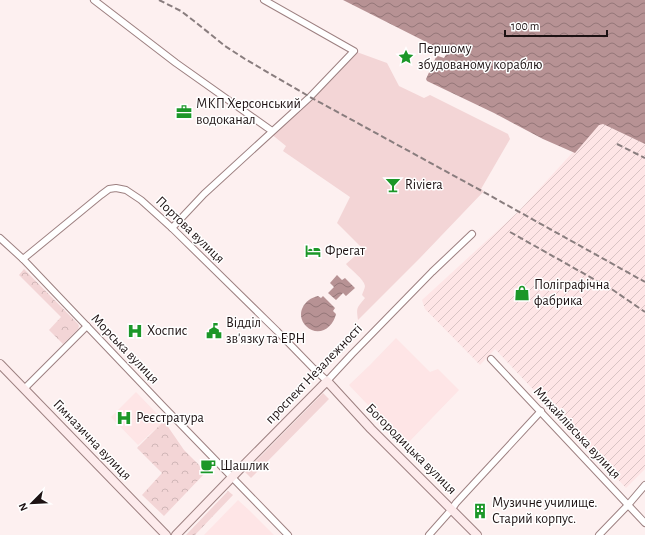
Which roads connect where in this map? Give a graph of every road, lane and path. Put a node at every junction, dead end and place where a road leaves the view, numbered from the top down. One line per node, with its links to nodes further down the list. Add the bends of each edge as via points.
1 (94, 0): 3 (street, via 176,63)
2 (264, 0): 3 (street, via 354,51 310,97)
3 (272, 131): 4 (street, via 204,194)
4 (172, 228): 7 (street, Портова вулиця, via 126,190 109,189); 11 (street, Портова вулиця)
5 (472, 234): 11 (street, проспект Незалежності)
6 (0, 238): 7 (street, Морська вулиця)
7 (23, 260): 8 (street, Морська вулиця)
8 (87, 326): 12 (street); 14 (street, Морська вулиця)
9 (491, 358): 13 (street, Михайлівська вулиця)
10 (0, 364): 12 (street, Гімназична вулиця)
11 (327, 381): 14 (street, проспект Незалежності); 17 (street, Богородицька вулиця)
12 (24, 388): 19 (street, Гімназична вулиця)
13 (541, 411): 16 (street, Михайлівська вулиця); 17 (street)
14 (232, 477): 20 (street, проспект Незалежності); 21 (street, Морська вулиця)
15 (645, 485): 16 (street)
16 (628, 505): 18 (street, Михайлівська вулиця); 24 (street)
17 (452, 510): 22 (street); 23 (street, Богородицька вулиця)
18 (645, 523)
19 (166, 535)
20 (176, 535)
21 (288, 535)
22 (429, 535)
23 (476, 535)
24 (599, 535)

